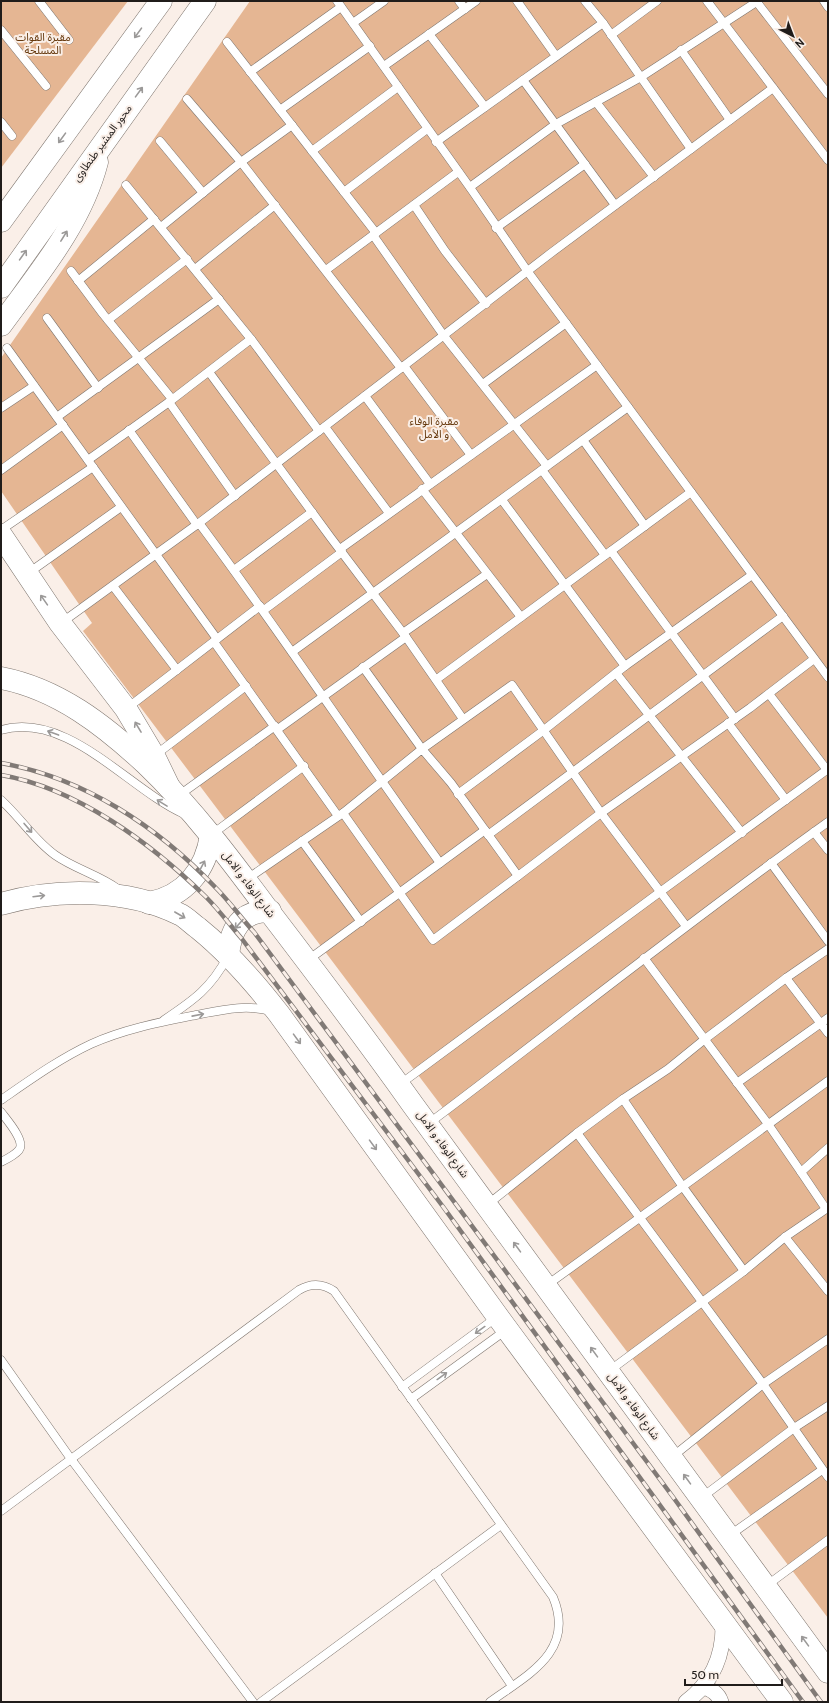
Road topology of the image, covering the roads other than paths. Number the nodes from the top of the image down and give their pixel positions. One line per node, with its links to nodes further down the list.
1 (40, 1): 22 (lane)
2 (161, 1): 63 (main road, one-way to 63)
3 (205, 1): 47 (main road, محور المشير طنطاوى, one-way to 3)
4 (384, 1): 16 (lane)
5 (459, 1): 15 (lane)
6 (476, 1): 15 (lane)
7 (517, 1): 26 (lane)
8 (585, 1): 17 (lane)
9 (657, 1): 21 (lane)
10 (707, 1): 18 (lane)
11 (757, 1): 18 (lane); 34 (lane)
12 (824, 1): 14 (lane)
13 (339, 4): 16 (lane); 28 (lane)
14 (828, 7)
15 (465, 9): 20 (lane)
16 (353, 23): 24 (lane)
17 (603, 23): 21 (lane); 26 (lane)
18 (723, 23): 25 (lane); 33 (lane)
19 (1, 30): 31 (lane)
20 (429, 34): 27 (lane); 37 (lane)
21 (611, 35): 29 (lane)
22 (69, 40)
23 (227, 42): 28 (lane)
24 (370, 46): 27 (lane); 38 (lane)
25 (681, 50): 29 (lane); 39 (lane)
26 (556, 56): 30 (lane)
27 (384, 66): 32 (lane)
28 (250, 72): 38 (lane)
29 (641, 77): 36 (lane); 48 (lane)
30 (523, 80): 37 (lane); 41 (lane)
31 (46, 86)
32 (398, 87): 43 (lane); 49 (lane)
33 (774, 88): 39 (lane); 50 (lane)
34 (828, 94)
35 (187, 99): 51 (lane)
36 (596, 102): 41 (lane); 54 (lane)
37 (485, 107): 46 (lane)
38 (280, 110): 42 (lane)
39 (730, 120): 48 (lane)
40 (1, 122): 44 (lane)
41 (556, 124): 52 (lane); 56 (lane)
42 (292, 125): 49 (lane); 51 (lane)
43 (427, 129): 46 (lane); 57 (lane)
44 (12, 136)
45 (160, 141): 58 (lane)
46 (436, 142): 53 (lane)
47 (102, 143): 73 (main road, محور المشير طنطاوى, one-way to 47); 79 (main road, one-way to 47)
48 (691, 149): 54 (lane)
49 (312, 151): 57 (lane)
50 (828, 160)
51 (241, 162): 58 (lane); 59 (lane)
52 (585, 164): 61 (lane); 65 (lane)
53 (458, 172): 56 (lane); 60 (lane)
54 (654, 177): 61 (lane)
55 (126, 185): 62 (lane)
56 (470, 188): 65 (lane)
57 (344, 192): 66 (lane)
58 (203, 193): 64 (lane)
59 (275, 205): 68 (lane); 69 (lane)
60 (414, 205): 66 (lane); 75 (lane)
61 (615, 205): 71 (lane)
62 (154, 219): 64 (lane); 72 (lane)
63 (1, 221)
64 (162, 227): 67 (lane)
65 (496, 228): 71 (lane)
66 (374, 234): 69 (lane); 80 (lane)
67 (187, 259): 68 (lane); 77 (lane)
68 (195, 269): 74 (lane)
69 (326, 270): 85 (lane)
70 (71, 271): 72 (lane)
71 (528, 272): 75 (lane); 78 (lane)
72 (78, 281): 77 (lane)
73 (1, 287)
74 (219, 299): 81 (lane); 83 (lane)
75 (486, 304): 80 (lane)
76 (47, 318): 89 (lane)
77 (108, 320): 83 (lane)
78 (566, 323): 84 (lane); 87 (lane)
79 (1, 325)
80 (444, 336): 85 (lane); 87 (lane)
81 (251, 339): 86 (lane); 97 (lane)
82 (7, 348): 88 (lane)
83 (139, 358): 89 (lane); 91 (lane)
84 (597, 365): 92 (lane); 95 (lane)
85 (403, 367): 90 (lane); 100 (lane)
86 (209, 372): 91 (lane); 102 (lane)
87 (483, 384): 95 (lane)
88 (34, 386): 93 (lane); 94 (lane)
89 (98, 388): 94 (lane)
90 (365, 396): 97 (lane); 105 (lane)
91 (171, 401): 98 (lane); 108 (lane)
92 (628, 407): 99 (lane); 107 (lane)
93 (1, 408)
94 (57, 417): 96 (lane)
95 (515, 424): 100 (lane); 103 (lane)
96 (63, 425): 101 (lane); 104 (lane)
97 (322, 429): 102 (lane); 112 (lane)
98 (129, 430): 101 (lane); 113 (lane)
99 (583, 440): 103 (lane); 114 (lane)
100 (471, 454): 105 (lane)
101 (90, 463): 110 (lane); 115 (lane)
102 (277, 464): 108 (lane); 111 (lane)
103 (544, 468): 109 (lane); 119 (lane)
104 (1, 470)
105 (430, 484): 106 (lane)
106 (422, 489): 112 (lane); 116 (lane)
107 (691, 492): 114 (lane); 124 (lane)
108 (235, 496): 113 (lane)
109 (502, 500): 116 (lane); 125 (lane)
110 (121, 507): 120 (lane); 122 (lane)
111 (312, 512): 118 (lane); 121 (lane)
112 (389, 514): 118 (lane)
113 (198, 524): 120 (lane); 121 (lane)
114 (645, 526): 119 (lane)
115 (1, 530)
116 (455, 534): 123 (lane); 127 (lane)
117 (1, 535): 122 (main road)
118 (341, 550): 127 (lane); 128 (lane)
119 (608, 553): 125 (lane); 132 (lane)
120 (156, 555): 126 (lane); 134 (lane)
121 (234, 570): 128 (lane)
122 (26, 574): 131 (main road, one-way to 122)
123 (487, 574): 130 (lane); 133 (lane)
124 (752, 575): 129 (lane); 132 (lane)
125 (564, 585): 130 (lane); 137 (lane)
126 (113, 586): 131 (lane); 139 (lane)
127 (373, 594): 133 (lane); 135 (lane)
128 (262, 608): 134 (lane); 135 (lane)
129 (783, 616): 136 (lane); 141 (lane)
130 (521, 617): 144 (lane)
131 (60, 623): 148 (main road)
132 (671, 633): 137 (lane); 141 (lane)
133 (404, 635): 138 (lane); 144 (lane)
134 (215, 640): 139 (lane); 145 (lane)
135 (292, 652): 147 (lane)
136 (814, 659): 142 (lane); 146 (lane)
137 (625, 666): 140 (lane)
138 (364, 667): 147 (lane); 155 (lane)
139 (177, 670): 148 (lane)
140 (616, 673): 149 (lane); 154 (lane)
141 (703, 676): 149 (lane); 151 (lane)
142 (828, 677)
143 (1, 678): 162 (main road, شارع الوفاء و الامل)
144 (436, 679): 150 (lane)
145 (246, 686): 152 (lane); 156 (lane)
146 (769, 694): 151 (lane); 159 (lane)
147 (323, 697): 152 (lane); 161 (lane)
148 (126, 709): 156 (main road, one-way to 148)
149 (650, 716): 157 (lane); 160 (lane)
150 (463, 719): 154 (lane); 155 (lane)
151 (731, 721): 157 (lane); 165 (lane)
152 (276, 728): 158 (lane); 162 (lane)
153 (1, 730): 169 (lane, one-way to 153)
154 (544, 730): 160 (lane); 163 (lane)
155 (422, 749): 161 (lane); 163 (lane)
156 (154, 756): 162 (main road)
157 (681, 756): 166 (lane); 172 (lane)
158 (304, 766): 167 (lane); 169 (lane)
159 (828, 769): 165 (lane)
160 (573, 773): 166 (lane); 171 (lane)
161 (381, 782): 167 (lane); 175 (lane)
162 (173, 791): 169 (main road, شارع الوفاء و الامل)
163 (458, 794): 171 (lane)
164 (1, 800): 181 (lane, one-way to 181)
165 (786, 800): 172 (lane)
166 (601, 813): 177 (lane); 179 (lane)
167 (341, 815): 173 (lane); 180 (lane)
168 (828, 822): 170 (lane)
169 (205, 827): 178 (main road, شارع الوفاء و الامل); 181 (main road, one-way to 169)
170 (814, 832): 174 (lane); 176 (lane)
171 (487, 833): 175 (lane); 177 (lane)
172 (742, 833): 179 (lane)
173 (302, 841): 178 (lane); 184 (lane)
174 (828, 850)
175 (440, 863): 180 (lane)
176 (771, 863): 185 (lane); 186 (lane)
177 (518, 876): 180 (lane)
178 (246, 880): 183 (main road, شارع الوفاء و الامل)
179 (660, 892): 185 (lane); 200 (lane)
180 (400, 893): 184 (lane)
181 (140, 901): 182 (main road, one-way to 181); 188 (main road, one-way to 188)
182 (1, 904)
183 (270, 911): 188 (main road, one-way to 188); 190 (main road, شارع الوفاء و الامل)
184 (361, 922): 190 (lane)
185 (686, 926): 189 (lane)
186 (828, 941)
187 (828, 949): 191 (lane)
188 (228, 955): 192 (main road); 194 (lane)
189 (644, 958): 197 (lane); 204 (lane)
190 (307, 961): 200 (main road, شارع الوفاء و الامل)
191 (786, 978): 195 (lane); 197 (lane)
192 (279, 1014): 194 (lane, one-way to 192); 219 (main road, one-way to 219)
193 (828, 1018): 195 (lane)
194 (160, 1022): 202 (lane)
195 (821, 1023): 196 (lane); 199 (lane)
196 (828, 1033)
197 (705, 1039): 199 (lane); 201 (lane)
198 (828, 1081): 205 (lane)
199 (738, 1083): 205 (lane)
200 (399, 1085): 204 (main road, شارع الوفاء و الامل)
201 (623, 1099): 206 (lane); 210 (lane)
202 (1, 1100)
203 (1, 1112): 208 (lane)
204 (428, 1124): 211 (main road, شارع الوفاء و الامل)
205 (768, 1124): 209 (lane); 210 (lane)
206 (577, 1133): 211 (lane); 213 (lane)
207 (828, 1148): 209 (lane)
208 (1, 1162)
209 (801, 1172): 212 (lane)
210 (683, 1187): 213 (lane); 215 (lane)
211 (487, 1205): 216 (main road, شارع الوفاء و الامل, one-way to 211)
212 (827, 1208): 214 (lane)
213 (639, 1218): 216 (lane); 218 (lane)
214 (785, 1237): 215 (lane); 217 (lane)
215 (744, 1271): 218 (lane)
216 (546, 1286): 222 (main road, شارع الوفاء و الامل, one-way to 216)
217 (828, 1290)
218 (703, 1301): 222 (lane); 223 (lane)
219 (502, 1323): 224 (lane, one-way to 224); 225 (lane, one-way to 219); 239 (main road)
220 (828, 1339): 223 (lane)
221 (1, 1360): 229 (lane)
222 (609, 1371): 228 (main road, شارع الوفاء و الامل)
223 (763, 1384): 227 (lane); 228 (lane)
224 (402, 1386): 225 (lane); 229 (lane)
225 (411, 1399): 234 (lane)
226 (828, 1406): 227 (lane)
227 (794, 1428): 230 (lane); 232 (lane)
228 (672, 1457): 232 (main road, شارع الوفاء و الامل, one-way to 228)
229 (71, 1459): 233 (lane); 243 (lane)
230 (822, 1470): 231 (lane); 235 (lane)
231 (828, 1477)
232 (701, 1498): 235 (main road, شارع الوفاء و الامل)
233 (1, 1511)
234 (501, 1525): 237 (lane); 241 (lane)
235 (729, 1536): 238 (main road, شارع الوفاء و الامل)
236 (828, 1540): 238 (lane)
237 (435, 1574): 241 (lane); 244 (lane)
238 (765, 1586): 240 (main road, شارع الوفاء و الامل, one-way to 238)
239 (723, 1622): 242 (street); 248 (main road)
240 (827, 1670)
241 (512, 1686): 245 (lane)
242 (703, 1687): 246 (street); 247 (street)
243 (253, 1702)
244 (261, 1702)
245 (490, 1702)
246 (686, 1702)
247 (721, 1702)
248 (782, 1702)

